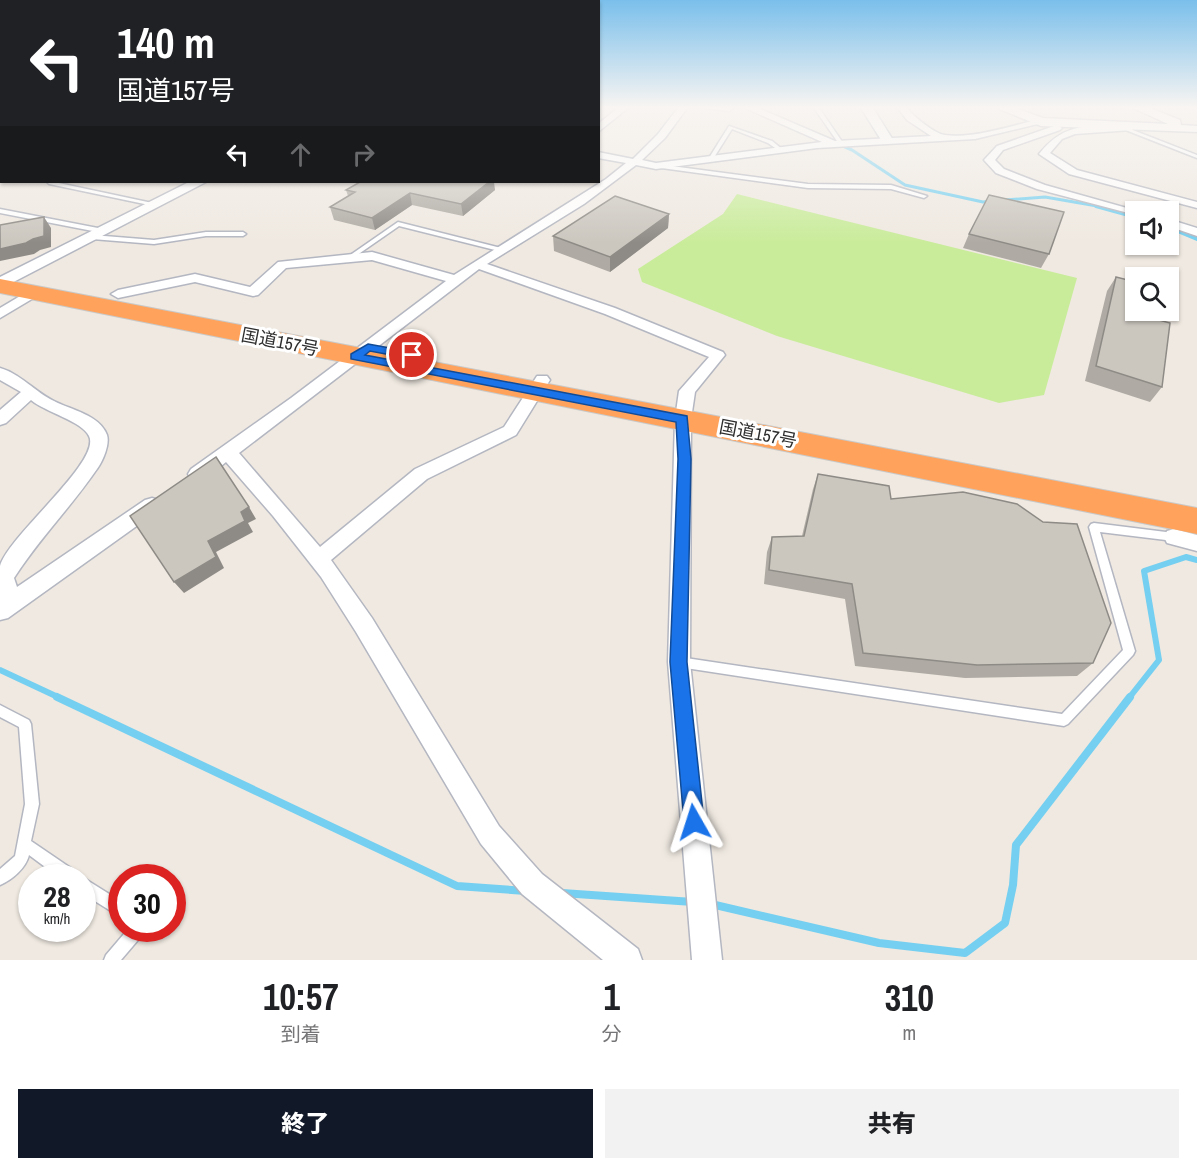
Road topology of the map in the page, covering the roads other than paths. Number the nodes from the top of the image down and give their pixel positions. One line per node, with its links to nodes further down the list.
1 (646, 153): 8 (street)
2 (714, 153): 7 (lane)
3 (751, 153): 7 (street)
4 (996, 153): 15 (street)
5 (1045, 153): 14 (street)
6 (600, 155): 8 (street)
7 (711, 158): 9 (street)
8 (637, 162): 9 (street); 21 (street)
9 (656, 166): 12 (lane)
10 (54, 183): 13 (lane)
11 (197, 183): 13 (street)
12 (924, 196)
13 (154, 204): 19 (street)
14 (1197, 205)
15 (1125, 209)
16 (0, 211): 19 (lane)
17 (1179, 226): 18 (street)
18 (1197, 232)
19 (97, 234): 20 (lane); 25 (street)
20 (243, 234)
21 (502, 250): 22 (lane); 23 (street)
22 (348, 259): 24 (street); 26 (street)
23 (479, 265): 24 (street); 32 (street)
24 (457, 280): 28 (street)
25 (10, 282): 26 (highway, 国道157号); 27 (street); 28 (highway, 国道157号)
26 (118, 294): 28 (highway, 国道157号)
27 (0, 315)
28 (362, 352): 30 (highway, 国道157号); 34 (street)
29 (0, 373): 31 (street)
30 (539, 386): 32 (highway, 国道157号); 39 (street)
31 (31, 392): 33 (street); 40 (street)
32 (684, 413): 35 (highway, 国道157号); 36 (highway, 国道157号); 41 (street)
33 (0, 419)
34 (228, 453): 39 (street); 40 (street)
35 (1197, 504)
36 (1197, 521)
37 (1174, 537): 38 (street); 41 (lane)
38 (1197, 543)
39 (319, 559): 48 (street)
40 (6, 606)
41 (679, 662): 49 (street)
42 (0, 711): 43 (lane)
43 (24, 844): 44 (lane); 45 (lane)
44 (53, 864)
45 (0, 878)
46 (127, 942): 47 (lane)
47 (111, 960)
48 (627, 960)
49 (707, 960)

